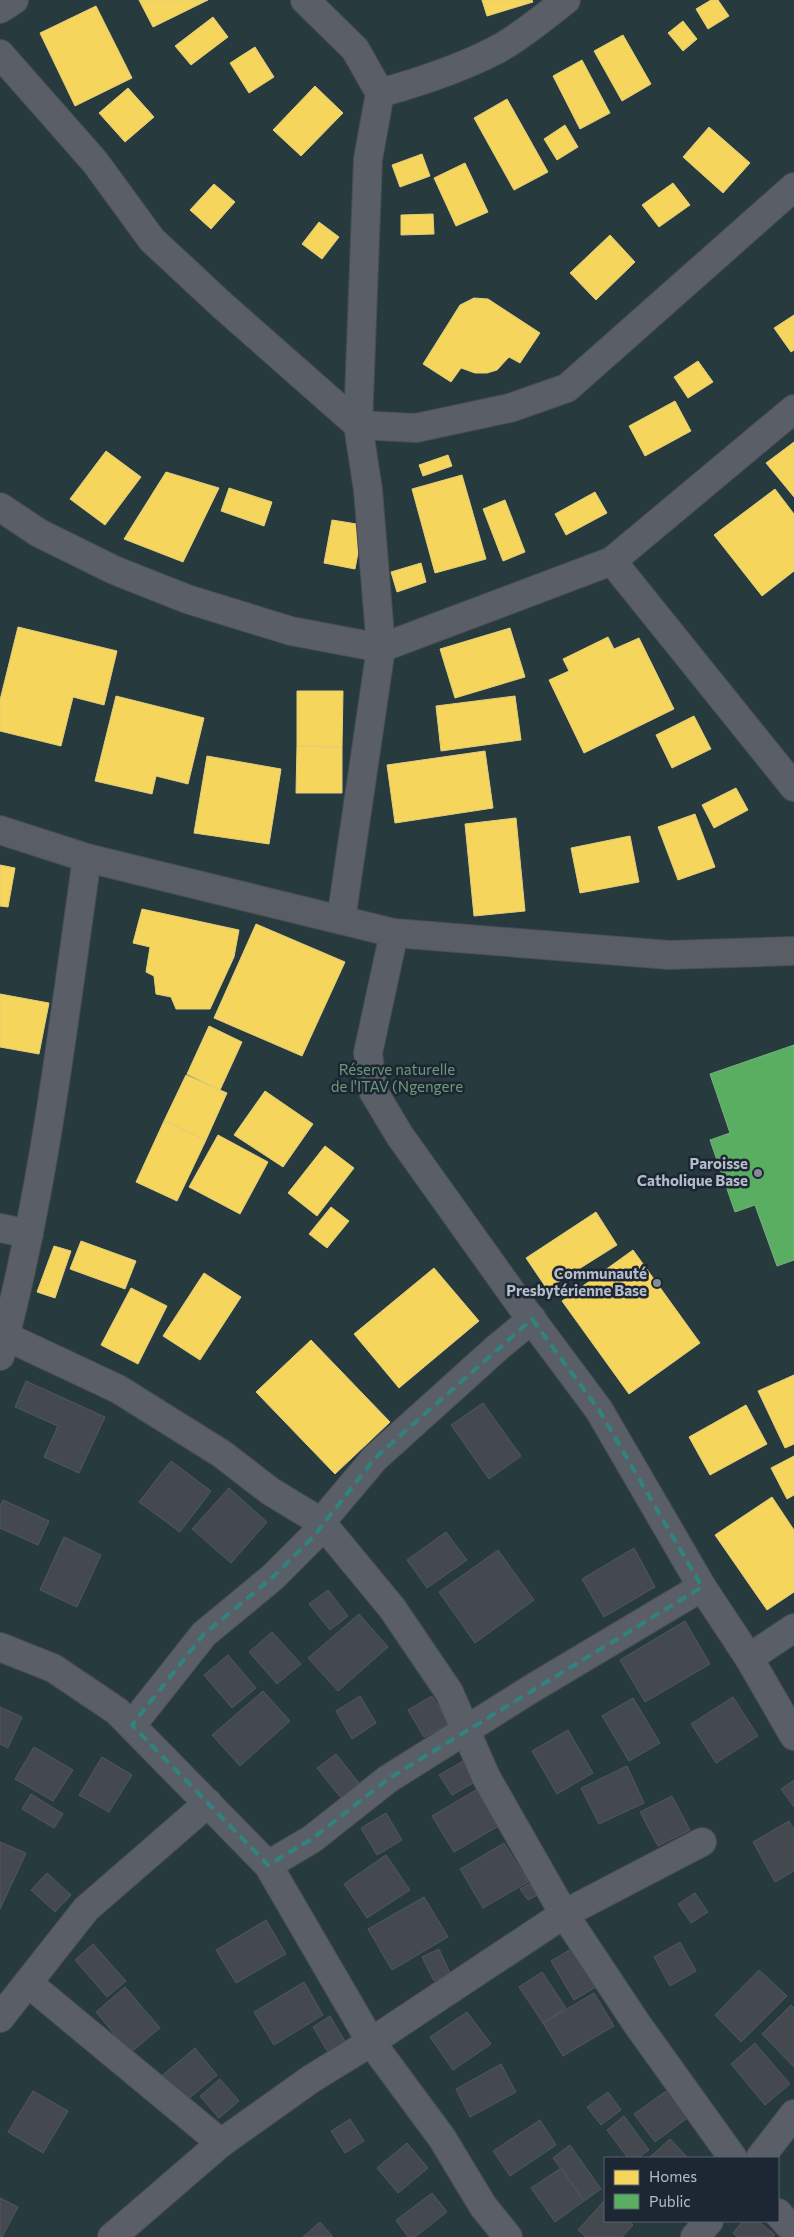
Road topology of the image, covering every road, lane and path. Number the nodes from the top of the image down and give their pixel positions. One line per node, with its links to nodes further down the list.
1 (14, 0): 4 (street)
2 (305, 0): 6 (street)
3 (566, 0): 6 (street)
4 (0, 9)
5 (0, 54): 9 (street)
6 (380, 93): 9 (street)
7 (794, 187): 9 (street)
8 (794, 409): 11 (street)
9 (358, 425): 12 (street)
10 (0, 507): 12 (street)
11 (612, 560): 12 (street); 13 (street)
12 (381, 648): 16 (street)
13 (794, 787)
14 (0, 830): 15 (street)
15 (87, 858): 16 (street); 20 (street)
16 (341, 920): 17 (street)
17 (394, 933): 18 (street); 21 (street)
18 (794, 951)
19 (0, 1228): 20 (street)
20 (29, 1234): 22 (street)
21 (532, 1319): 23 (street); 24 (street)
22 (3, 1346): 23 (street)
23 (321, 1522): 28 (street); 29 (street)
24 (702, 1587): 27 (street); 29 (street)
25 (794, 1628): 27 (street)
26 (0, 1647): 28 (street)
27 (748, 1658): 30 (street)
28 (132, 1724): 31 (street)
29 (465, 1730): 33 (street); 34 (street)
30 (794, 1736)
31 (208, 1803): 33 (street); 35 (street)
32 (702, 1842): 34 (street)
33 (268, 1865): 37 (street)
34 (564, 1914): 37 (street); 40 (street)
35 (28, 1983): 36 (street); 39 (street)
36 (0, 2018)
37 (371, 2042): 39 (street); 46 (street)
38 (794, 2114): 41 (street)
39 (221, 2143): 45 (street)
40 (732, 2157)
41 (761, 2157)
42 (779, 2214): 44 (street)
43 (708, 2222): 47 (street)
44 (794, 2231)
45 (112, 2237)
46 (508, 2237)
47 (695, 2237)

